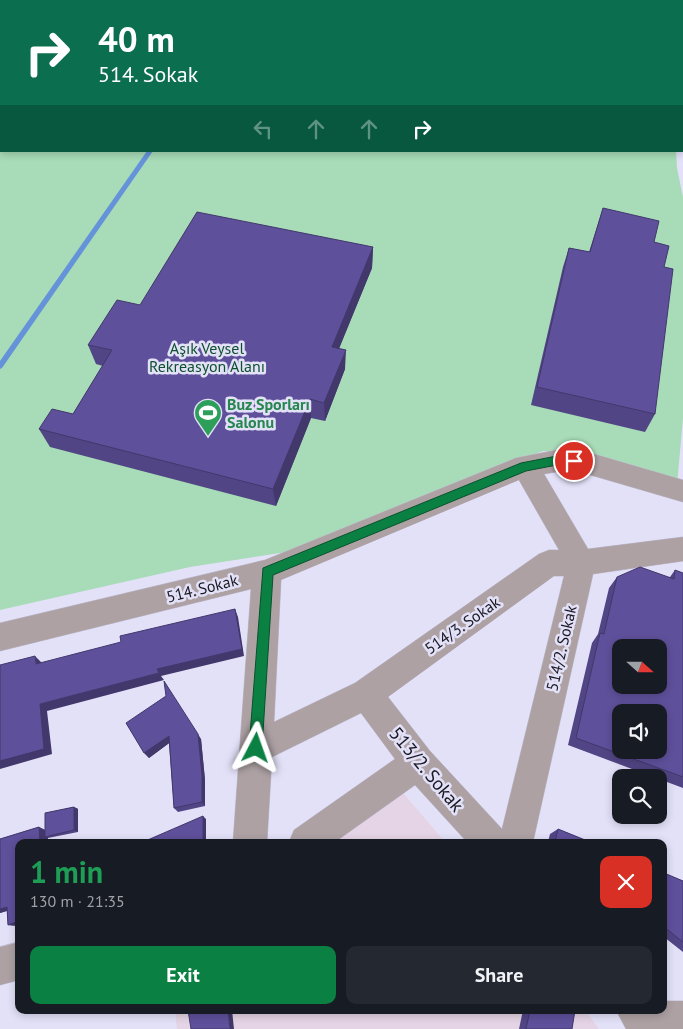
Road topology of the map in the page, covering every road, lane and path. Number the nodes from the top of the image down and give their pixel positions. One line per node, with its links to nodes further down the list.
1 (525, 466): 2 (street, 514. Sokak); 4 (street); 5 (street, 514. Sokak)
2 (683, 491)
3 (683, 549): 4 (street, 514/3. Sokak)
4 (581, 563): 7 (street, 514/3. Sokak); 13 (street, 514/2. Sokak)
5 (267, 572): 6 (street, 514. Sokak); 8 (street)
6 (0, 637)
7 (366, 694): 8 (street, 514/3. Sokak); 9 (street, 513/2. Sokak)
8 (256, 748): 10 (street)
9 (418, 763): 11 (street); 12 (street, 513/2. Sokak)
10 (250, 839)
11 (310, 839)
12 (487, 839)
13 (517, 839)
14 (15, 962): 15 (street)
15 (0, 966)
16 (641, 1020): 17 (street)
17 (683, 1020)

